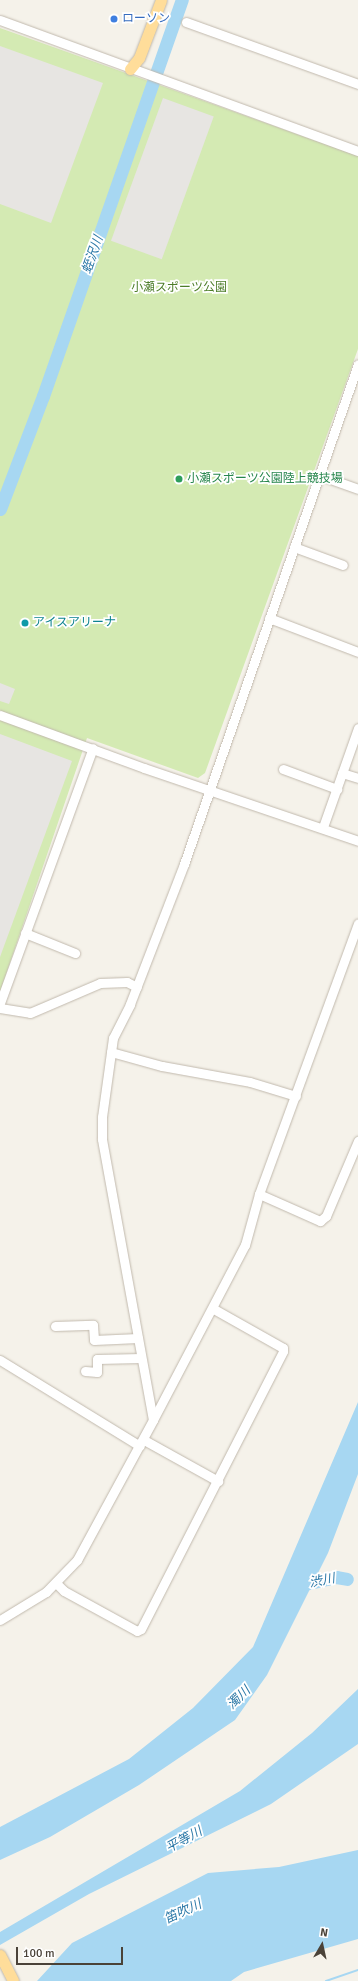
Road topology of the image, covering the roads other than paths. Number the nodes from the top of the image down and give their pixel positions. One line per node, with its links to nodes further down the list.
1 (161, 0): 4 (main road)
2 (0, 20): 4 (street)
3 (186, 22): 5 (street)
4 (130, 68): 6 (street)
5 (358, 84)
6 (358, 151)
7 (358, 364): 8 (street)
8 (319, 475): 9 (street); 10 (street)
9 (358, 489)
10 (294, 547): 11 (street); 12 (street)
11 (343, 565)
12 (269, 618): 13 (street); 21 (street)
13 (358, 652)
14 (0, 715): 16 (street)
15 (358, 728): 18 (street)
16 (93, 748): 21 (street); 25 (street)
17 (282, 769): 20 (street)
18 (342, 773): 19 (street); 20 (street)
19 (358, 778)
20 (337, 788): 22 (street)
21 (209, 789): 22 (street); 27 (street)
22 (323, 827): 23 (street)
23 (358, 841)
24 (358, 924): 31 (street)
25 (25, 933): 26 (street); 28 (street)
26 (75, 953)
27 (137, 987): 29 (street); 30 (street)
28 (0, 1003)
29 (0, 1008)
30 (111, 1052): 31 (street); 36 (street)
31 (296, 1096): 33 (street)
32 (358, 1141): 33 (street)
33 (259, 1194): 34 (street)
34 (212, 1308): 40 (street); 42 (street)
35 (55, 1326): 36 (street)
36 (138, 1338): 37 (street)
37 (141, 1358): 39 (street); 40 (street)
38 (0, 1360): 41 (street)
39 (84, 1371)
40 (153, 1420): 41 (street)
41 (142, 1443): 42 (street); 43 (street)
42 (218, 1481): 43 (street)
43 (56, 1583): 44 (street)
44 (0, 1620)
45 (0, 1955): 46 (main road)
46 (13, 1981)

